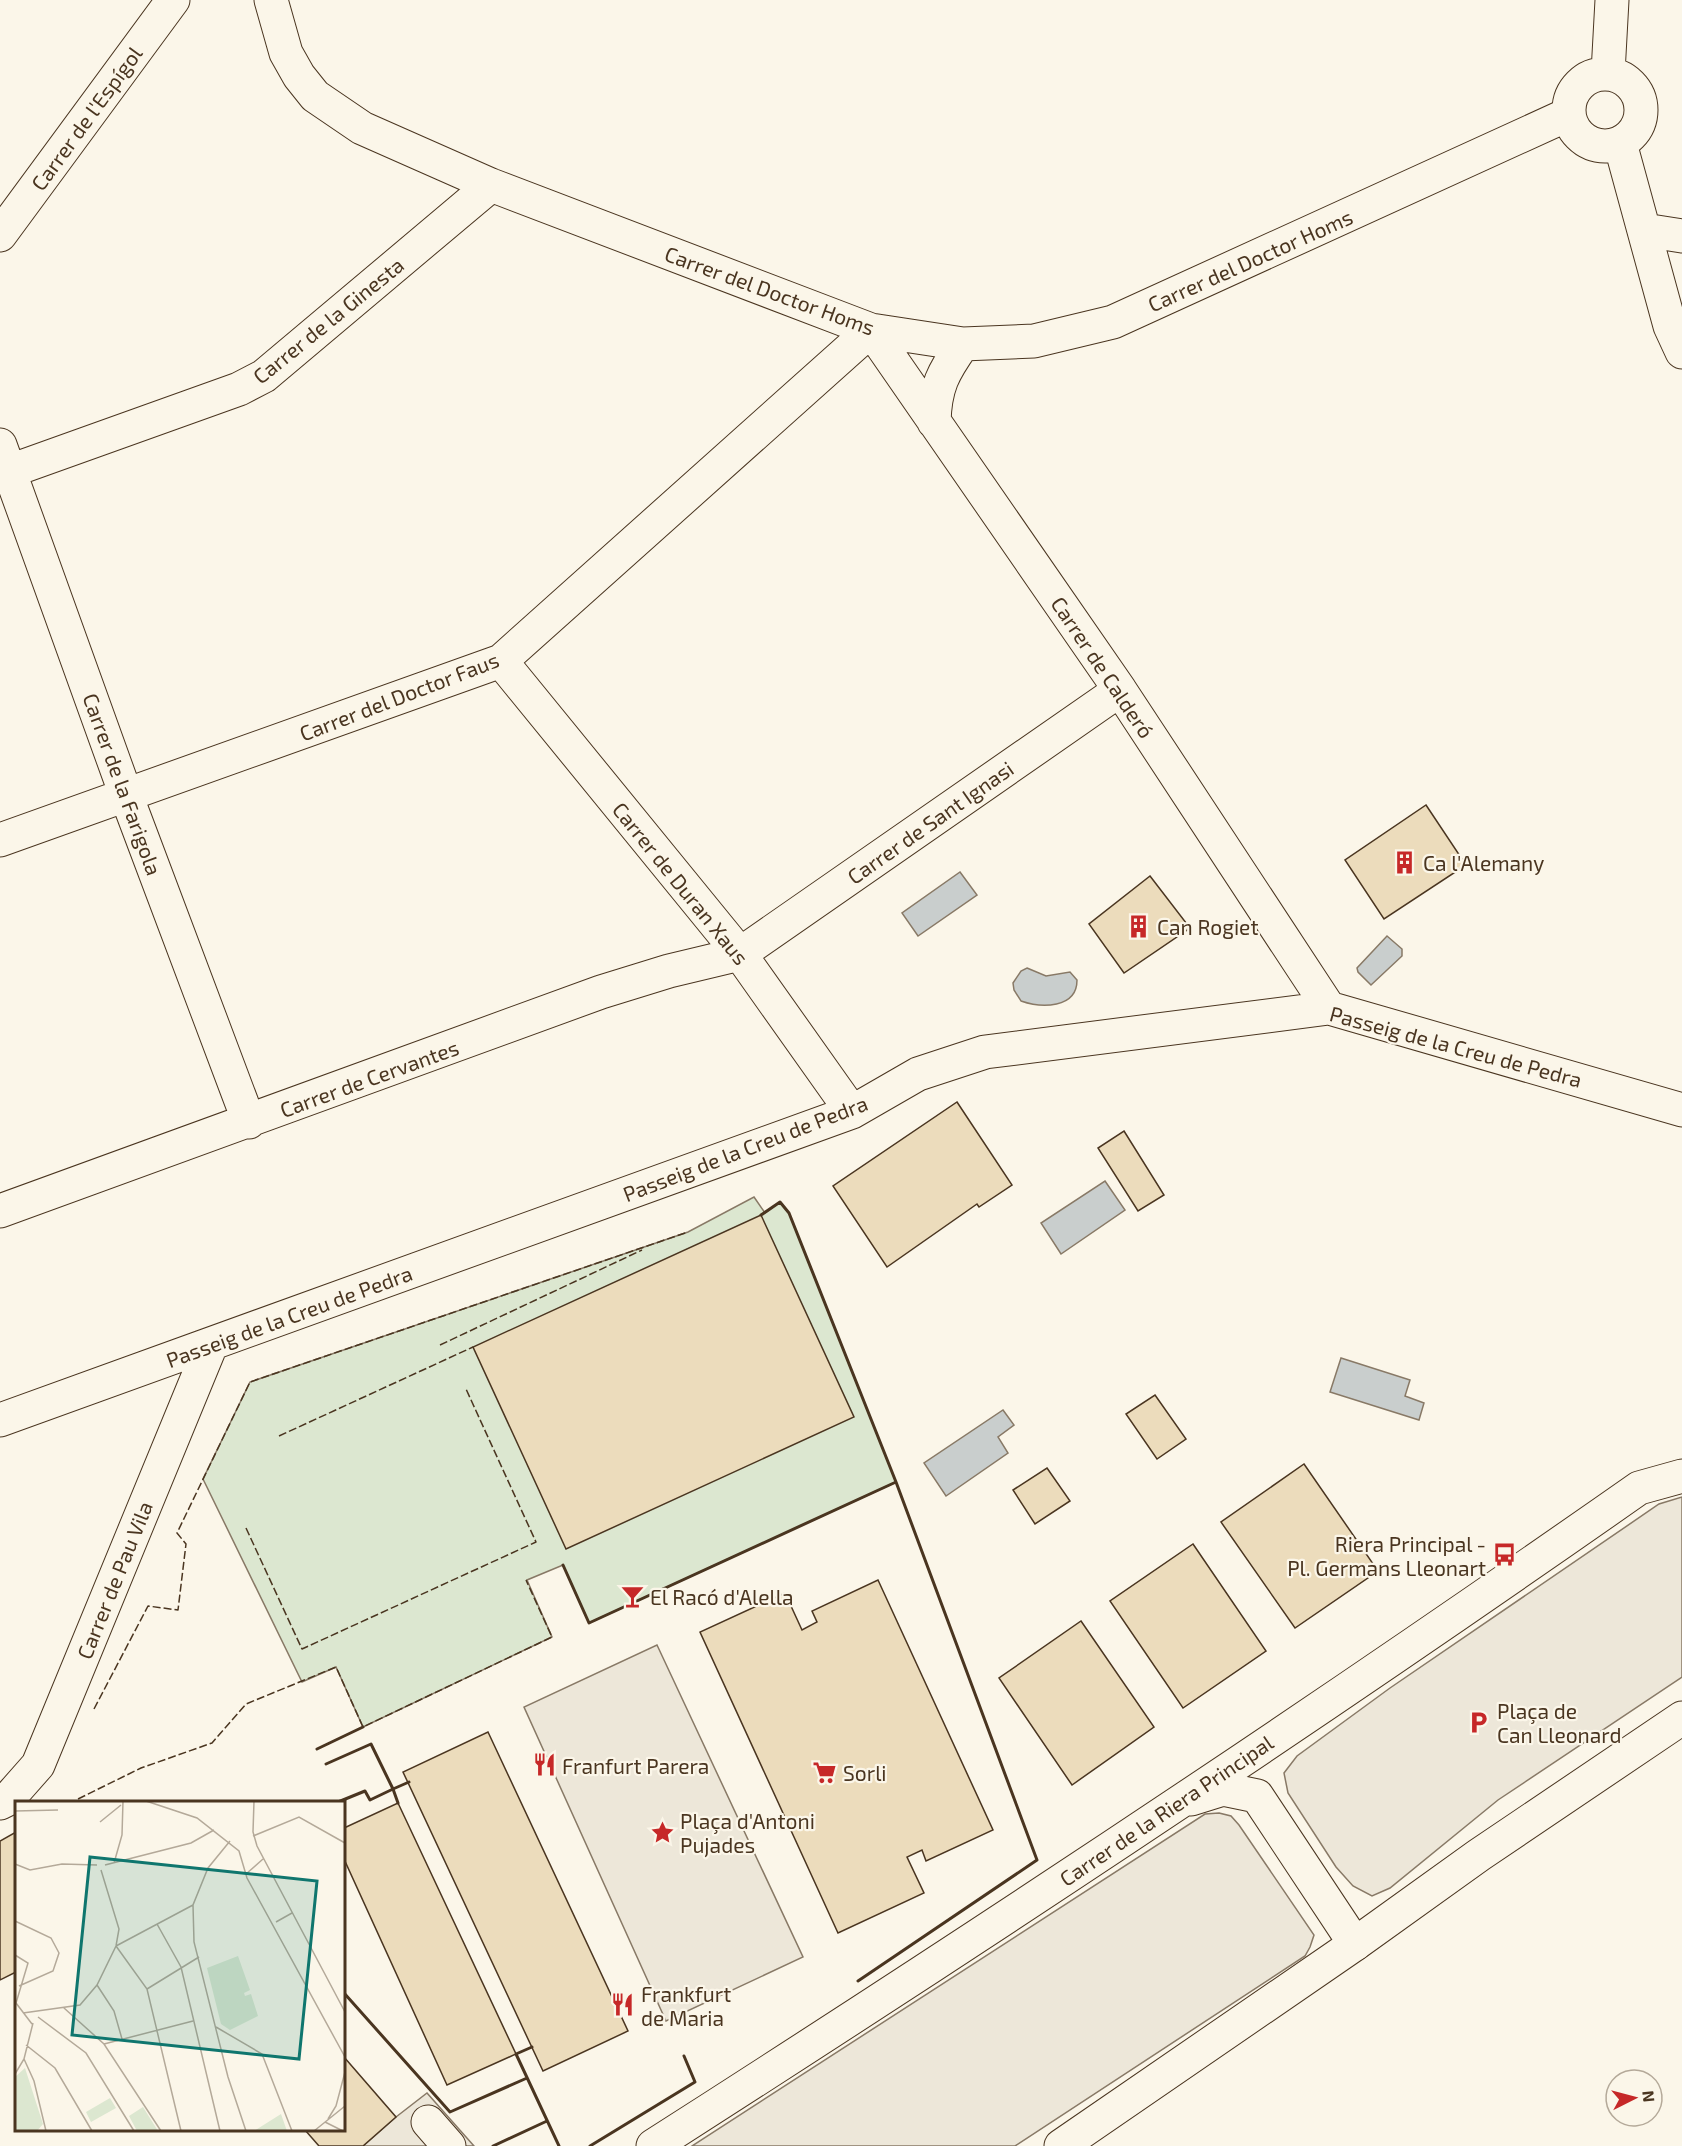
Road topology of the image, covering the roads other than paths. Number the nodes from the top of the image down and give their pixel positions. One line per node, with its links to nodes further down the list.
1 (173, 0): 9 (street, Carrer de l'Espígol)
2 (271, 0): 7 (street, Carrer del Doctor Homs)
3 (1612, 0): 4 (street)
4 (1608, 73): 5 (street); 6 (street)
5 (1569, 114): 6 (street); 12 (street, Carrer del Doctor Homs)
6 (1620, 143): 8 (street)
7 (491, 185): 11 (street, Carrer del Doctor Homs); 15 (street, Carrer de la Ginesta)
8 (1644, 230): 10 (street); 13 (street)
9 (0, 235)
10 (1682, 236)
11 (871, 330): 12 (street, Carrer del Doctor Homs); 14 (street, Carrer de Calderó); 16 (street, Carrer del Doctor Faus)
12 (963, 344): 14 (street)
13 (1682, 352)
14 (934, 422): 17 (street, Carrer de Calderó)
15 (5, 458): 18 (street, Carrer de la Farigola)
16 (501, 661): 18 (street, Carrer del Doctor Faus); 20 (street, Carrer de Duran Xaus)
17 (1119, 690): 20 (street, Carrer de Sant Ignasi); 21 (street, Carrer de Calderó)
18 (126, 795): 19 (street, Carrer del Doctor Faus); 24 (street, Carrer de la Farigola)
19 (0, 840)
20 (740, 954): 23 (street, Carrer de Duran Xaus); 24 (street, Carrer de Cervantes)
21 (1329, 1008): 22 (street, Passeig de la Creu de Pedra); 23 (street, Passeig de la Creu de Pedra)
22 (1682, 1110)
23 (852, 1112): 26 (street, Passeig de la Creu de Pedra)
24 (249, 1122): 25 (street, Carrer de Cervantes)
25 (0, 1211)
26 (211, 1345): 27 (street, Passeig de la Creu de Pedra); 32 (street, Carrer de Pau Vila)
27 (0, 1420)
28 (1681, 1477): 30 (street, Carrer de la Riera Principal)
29 (1682, 1718): 34 (street)
30 (1296, 1724): 31 (street); 33 (street, Carrer de la Riera Principal)
31 (1257, 1796): 33 (street); 34 (street)
32 (0, 1803)
33 (1172, 1805): 37 (street, Carrer de la Riera Principal)
34 (1354, 1944): 38 (street)
35 (428, 2122): 36 (street)
36 (449, 2146)
37 (653, 2146)
38 (1061, 2146)

